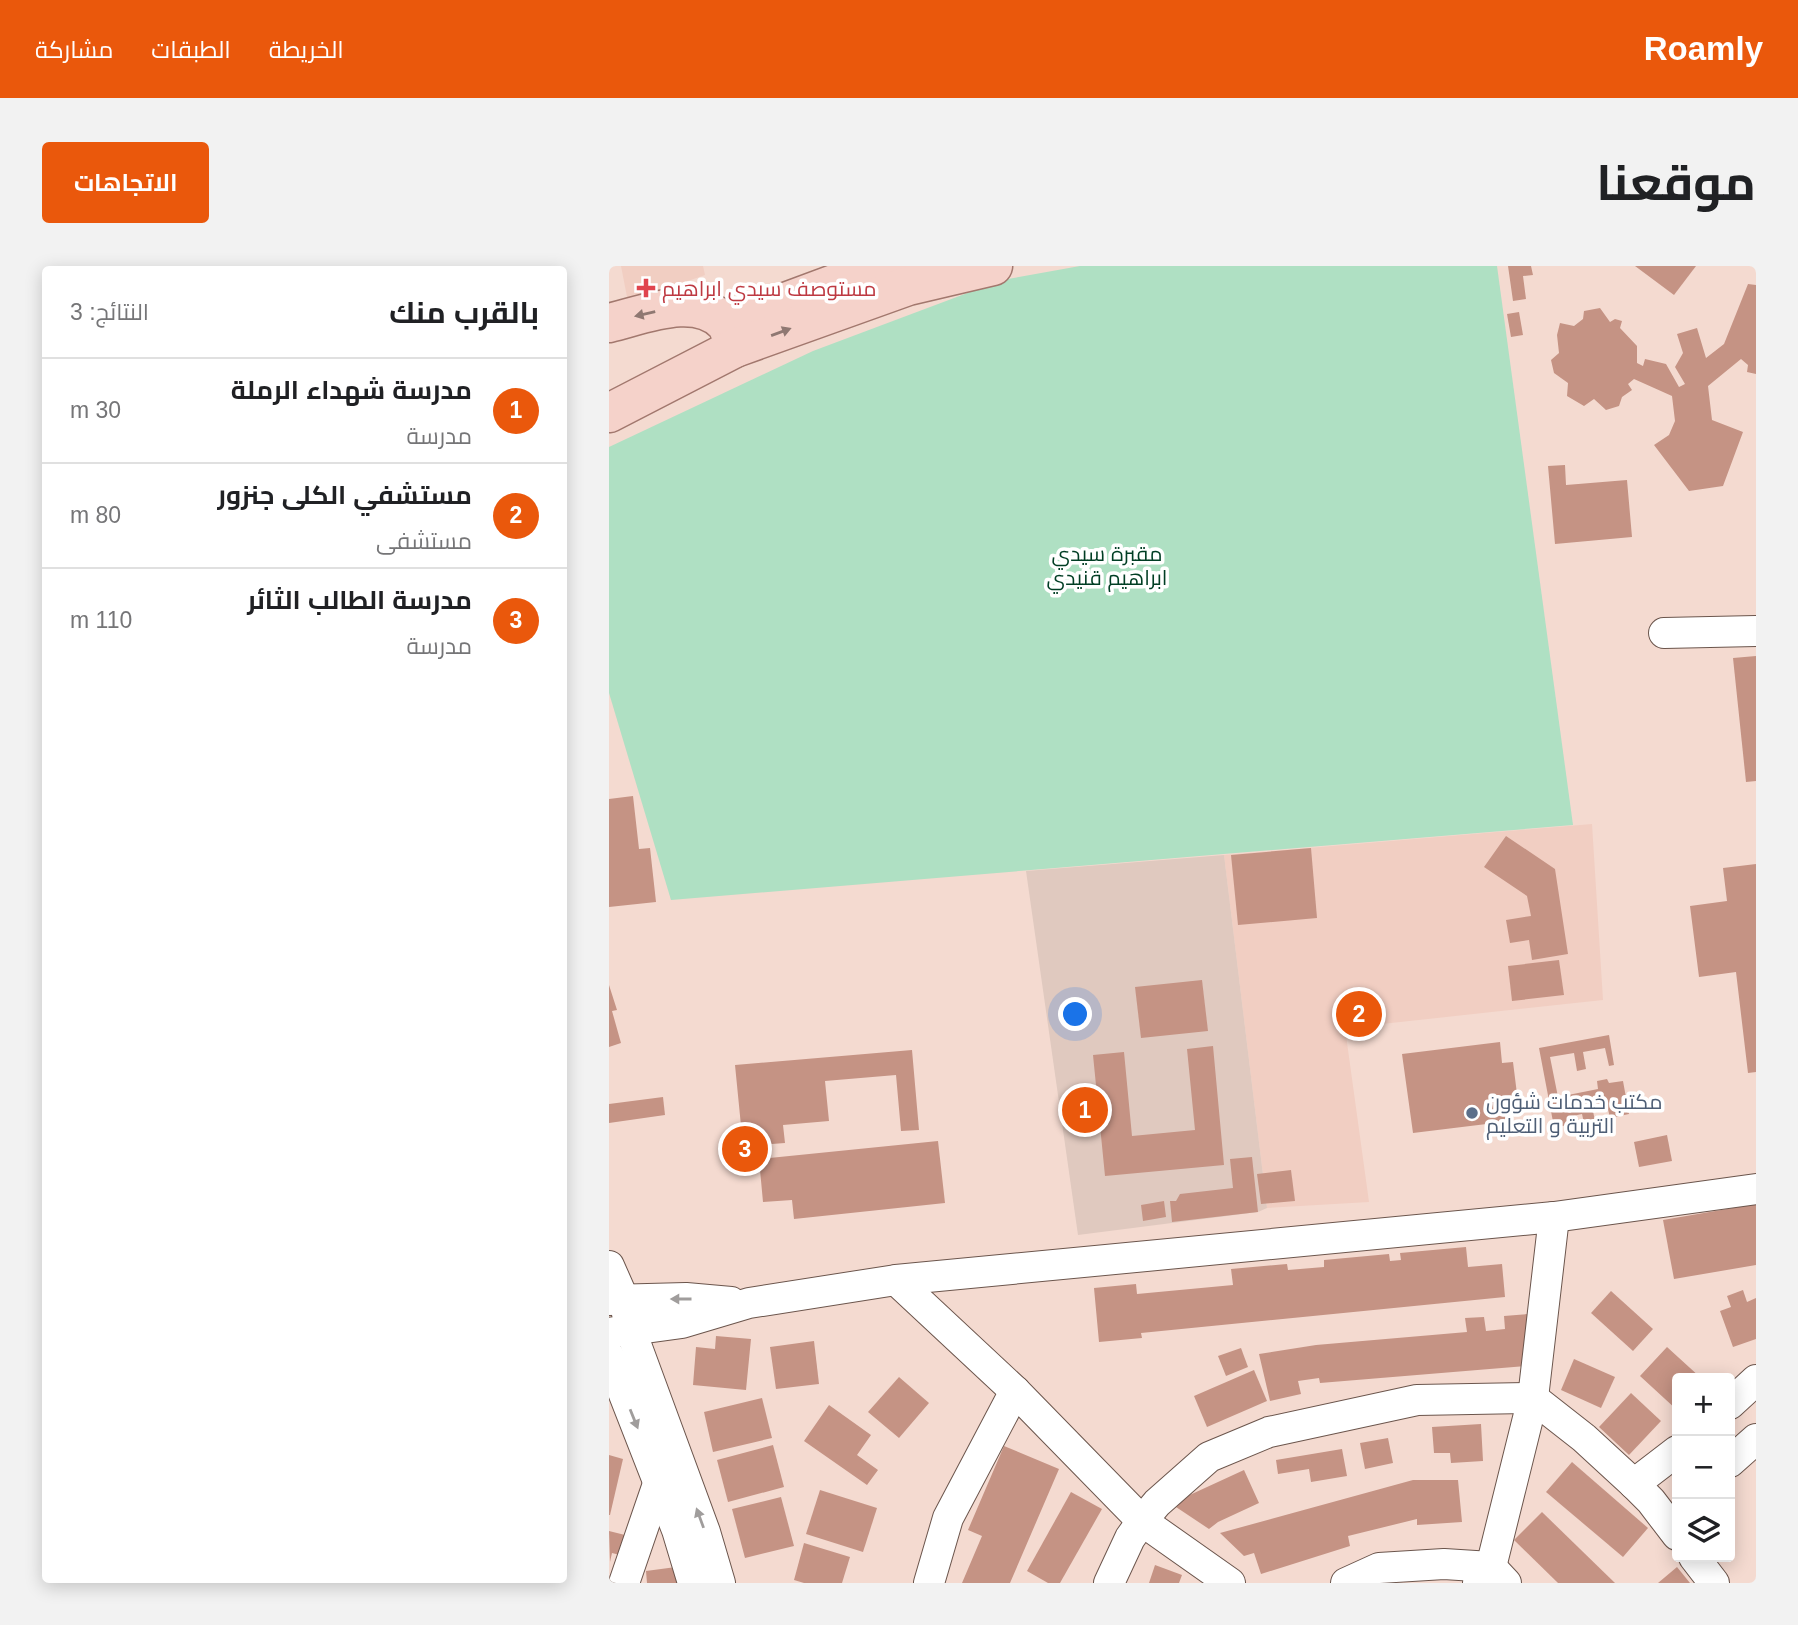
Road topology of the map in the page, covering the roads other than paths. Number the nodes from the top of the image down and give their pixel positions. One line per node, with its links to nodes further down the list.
1 (896, 266): 3 (main road)
2 (993, 266): 5 (main road, one-way to 2)
3 (848, 272): 5 (main road)
4 (609, 323): 5 (main road, one-way to 4)
5 (731, 336): 6 (main road)
6 (615, 407)
7 (1756, 631): 8 (street)
8 (1664, 633)
9 (1756, 1189): 10 (street)
10 (1554, 1217): 12 (street); 21 (street)
11 (609, 1266): 13 (street)
12 (896, 1280): 14 (street); 20 (street)
13 (616, 1300): 14 (street, one-way to 13); 16 (street)
14 (749, 1303): 15 (street)
15 (682, 1323): 16 (street); 19 (street)
16 (620, 1332): 19 (street)
17 (609, 1356): 26 (street, one-way to 26)
18 (1756, 1380): 22 (street)
19 (650, 1381): 34 (street, one-way to 19)
20 (1015, 1391): 28 (street); 35 (street)
21 (1533, 1398): 27 (street); 28 (street); 31 (street)
22 (1735, 1399)
23 (1756, 1439): 25 (street)
24 (1672, 1455): 27 (street)
25 (1735, 1458)
26 (659, 1481): 32 (street); 33 (street)
27 (1634, 1484): 29 (street)
28 (1142, 1521): 36 (street); 37 (street)
29 (1672, 1528)
30 (1698, 1562): 39 (street)
31 (1492, 1578): 38 (street)
32 (624, 1583)
33 (693, 1583)
34 (720, 1583)
35 (929, 1583)
36 (1109, 1583)
37 (1230, 1583)
38 (1346, 1583)
39 (1714, 1583)

